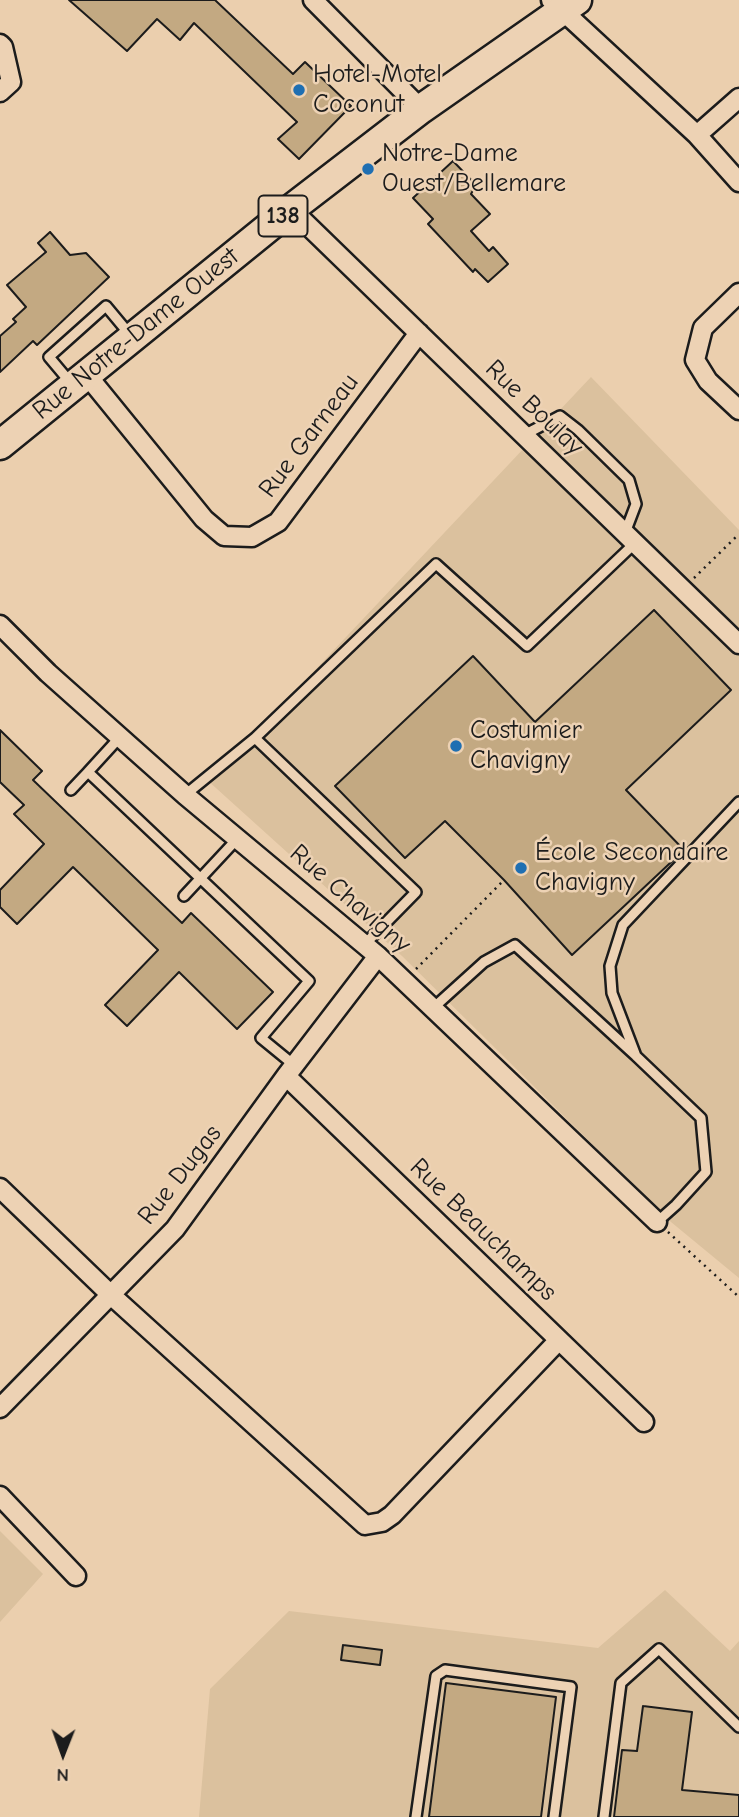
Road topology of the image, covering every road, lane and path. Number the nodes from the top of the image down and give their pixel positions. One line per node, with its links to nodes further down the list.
1 (313, 0): 6 (street)
2 (564, 4): 6 (main road, Rue Notre-Dame Ouest / 138); 7 (street)
3 (0, 44): 4 (street)
4 (0, 92)
5 (739, 98): 7 (street)
6 (421, 109): 9 (main road, Rue Notre-Dame Ouest / 138)
7 (697, 135): 8 (street)
8 (739, 181)
9 (292, 209): 11 (street, Rue Boulay); 12 (main road, Rue Notre-Dame Ouest / 138)
10 (739, 293): 14 (street)
11 (419, 333): 13 (street, Rue Garneau); 15 (street, Rue Boulay)
12 (132, 337): 13 (main road, Rue Notre-Dame Ouest / 138); 13 (lane)
13 (79, 379): 16 (main road, Rue Notre-Dame Ouest / 138)
14 (739, 410)
15 (524, 435): 18 (street, Rue Boulay); 18 (lane)
16 (0, 445)
17 (739, 534): 19 (path)
18 (630, 538): 19 (street, Rue Boulay); 23 (lane)
19 (682, 589): 21 (street, Rue Boulay)
20 (0, 625): 22 (street, Rue Chavigny)
21 (739, 644)
22 (120, 737): 24 (lane); 26 (street, Rue Chavigny)
23 (255, 738): 26 (lane); 32 (lane)
24 (88, 772): 25 (lane); 29 (lane)
25 (71, 790)
26 (185, 795): 28 (street, Rue Chavigny)
27 (739, 802): 35 (lane)
28 (238, 838): 29 (lane); 32 (street, Rue Chavigny)
29 (201, 878): 31 (lane); 36 (lane)
30 (504, 880): 33 (path)
31 (184, 896)
32 (371, 950): 33 (street, Rue Chavigny); 36 (street, Rue Dugas)
33 (404, 981): 34 (street, Rue Chavigny)
34 (432, 1009): 35 (lane); 38 (street, Rue Chavigny)
35 (636, 1056): 38 (lane)
36 (290, 1070): 39 (street, Rue Dugas); 41 (street, Rue Beauchamps)
37 (0, 1188): 39 (street)
38 (657, 1222): 40 (path)
39 (111, 1295): 41 (street); 42 (street, Rue Dugas)
40 (739, 1297)
41 (559, 1340): 43 (street, Rue Beauchamps)
42 (0, 1408)
43 (644, 1422)
44 (0, 1496): 45 (street)
45 (76, 1576)
46 (739, 1727): 49 (lane)
47 (416, 1817): 48 (lane)
48 (554, 1817)
49 (604, 1817)

